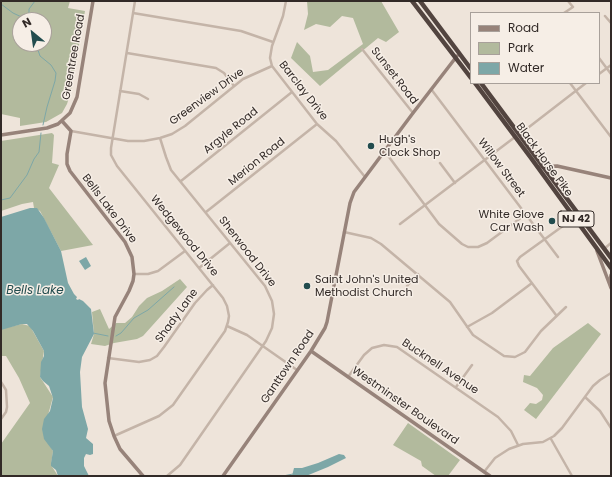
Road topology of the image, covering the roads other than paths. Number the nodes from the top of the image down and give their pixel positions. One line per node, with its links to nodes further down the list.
1 (93, 1): 34 (street, Greentree Road)
2 (135, 1): 8 (street, Wedgewood Drive)
3 (286, 1): 11 (street, Barclay Drive)
4 (412, 1): 14 (highway)
5 (420, 1): 14 (highway)
6 (568, 1): 7 (street)
7 (566, 12)
8 (133, 14): 11 (street); 13 (street, Wedgewood Drive)
9 (606, 16): 10 (street)
10 (611, 23)
11 (274, 42): 17 (street, Barclay Drive)
12 (362, 49): 33 (street, Sunset Road)
13 (127, 53): 27 (street); 29 (street, Wedgewood Drive)
14 (458, 56): 18 (highway); 22 (highway); 28 (street, Ganttown Road)
15 (600, 59): 19 (street)
16 (611, 65): 19 (street)
17 (272, 66): 27 (street, Greenview Drive); 31 (street, Barclay Drive)
18 (470, 68)
19 (606, 68): 20 (street); 21 (street)
20 (600, 73)
21 (611, 74)
22 (470, 76)
23 (476, 84): 38 (highway, Black Horse Pike / NJ 42)
24 (482, 84): 38 (highway, Black Horse Pike / NJ 42)
25 (571, 84): 30 (street)
26 (585, 84): 30 (street)
27 (234, 86): 41 (street, Greenview Drive)
28 (431, 89): 33 (street, Ganttown Road); 43 (street, Willow Street)
29 (120, 91): 32 (street); 40 (street, Wedgewood Drive)
30 (576, 91): 38 (street); 39 (street)
31 (292, 92): 35 (street, Barclay Drive); 49 (street, Argyle Road)
32 (148, 99)
33 (413, 113): 42 (street, Ganttown Road)
34 (62, 121): 36 (street); 37 (street)
35 (317, 124): 47 (street, Barclay Drive); 52 (street, Merion Road)
36 (71, 131): 40 (street, Greenview Drive); 67 (street, Bells Lake Drive)
37 (1, 135)
38 (518, 135): 43 (street); 45 (highway, Black Horse Pike / NJ 42); 46 (highway, Black Horse Pike / NJ 42)
39 (611, 137)
40 (112, 138): 41 (street, Greenview Drive); 62 (street, Wedgewood Drive)
41 (160, 138): 49 (street, Sherwood Drive)
42 (384, 152): 47 (street, Ganttown Road); 51 (street)
43 (485, 159): 50 (street); 53 (street, Willow Street)
44 (440, 163): 50 (street)
45 (544, 166): 46 (street); 48 (street); 61 (highway, Black Horse Pike / NJ 42)
46 (538, 167): 54 (highway, Black Horse Pike / NJ 42)
47 (365, 177): 56 (street, Ganttown Road)
48 (611, 178)
49 (181, 181): 52 (street, Sherwood Drive)
50 (456, 183): 51 (street)
51 (425, 206): 53 (street); 55 (street)
52 (206, 212): 58 (street, Sherwood Drive)
53 (526, 214): 57 (street, Willow Street)
54 (574, 217): 57 (street); 60 (highway, Black Horse Pike / NJ 42)
55 (400, 224)
56 (344, 232): 68 (street); 79 (street, Ganttown Road)
57 (545, 238): 63 (street, Willow Street); 70 (street)
58 (230, 243): 65 (street); 78 (street, Sherwood Drive)
59 (611, 243): 61 (street)
60 (595, 246): 66 (highway, Black Horse Pike / NJ 42); 73 (street)
61 (604, 249): 64 (highway, Black Horse Pike / NJ 42)
62 (185, 251): 65 (street, Wedgewood Drive); 67 (street)
63 (558, 257)
64 (611, 258)
65 (199, 268): 71 (street, Wedgewood Drive)
66 (611, 268)
67 (134, 274): 80 (street, Bells Lake Drive)
68 (418, 274): 72 (street); 77 (street)
69 (611, 276): 73 (street)
70 (532, 283): 75 (street); 77 (street)
71 (213, 285): 76 (street, Wedgewood Drive); 80 (street, Shady Lane)
72 (407, 286)
73 (611, 287)
74 (566, 307): 75 (street)
75 (556, 315): 77 (street)
76 (227, 326): 78 (street); 90 (street)
77 (467, 327)
78 (263, 346): 82 (street); 95 (street, Sherwood Drive)
79 (311, 351): 82 (street, Ganttown Road); 84 (street, Westminster Boulevard)
80 (108, 358): 90 (street, Bells Lake Drive)
81 (472, 365): 86 (street)
82 (297, 370): 96 (street, Ganttown Road)
83 (611, 373): 87 (street)
84 (348, 377): 86 (street, Bucknell Avenue); 93 (street, Westminster Boulevard)
85 (1, 382): 88 (street)
86 (456, 387): 92 (street, Bucknell Avenue)
87 (584, 397): 89 (street); 91 (street)
88 (1, 419)
89 (611, 428)
90 (114, 436): 94 (street, Bells Lake Drive)
91 (550, 439): 92 (street); 98 (street)
92 (518, 445): 93 (street)
93 (484, 472): 97 (street, Westminster Boulevard)
94 (143, 476)
95 (167, 476)
96 (224, 476)
97 (490, 476)
98 (572, 476)

